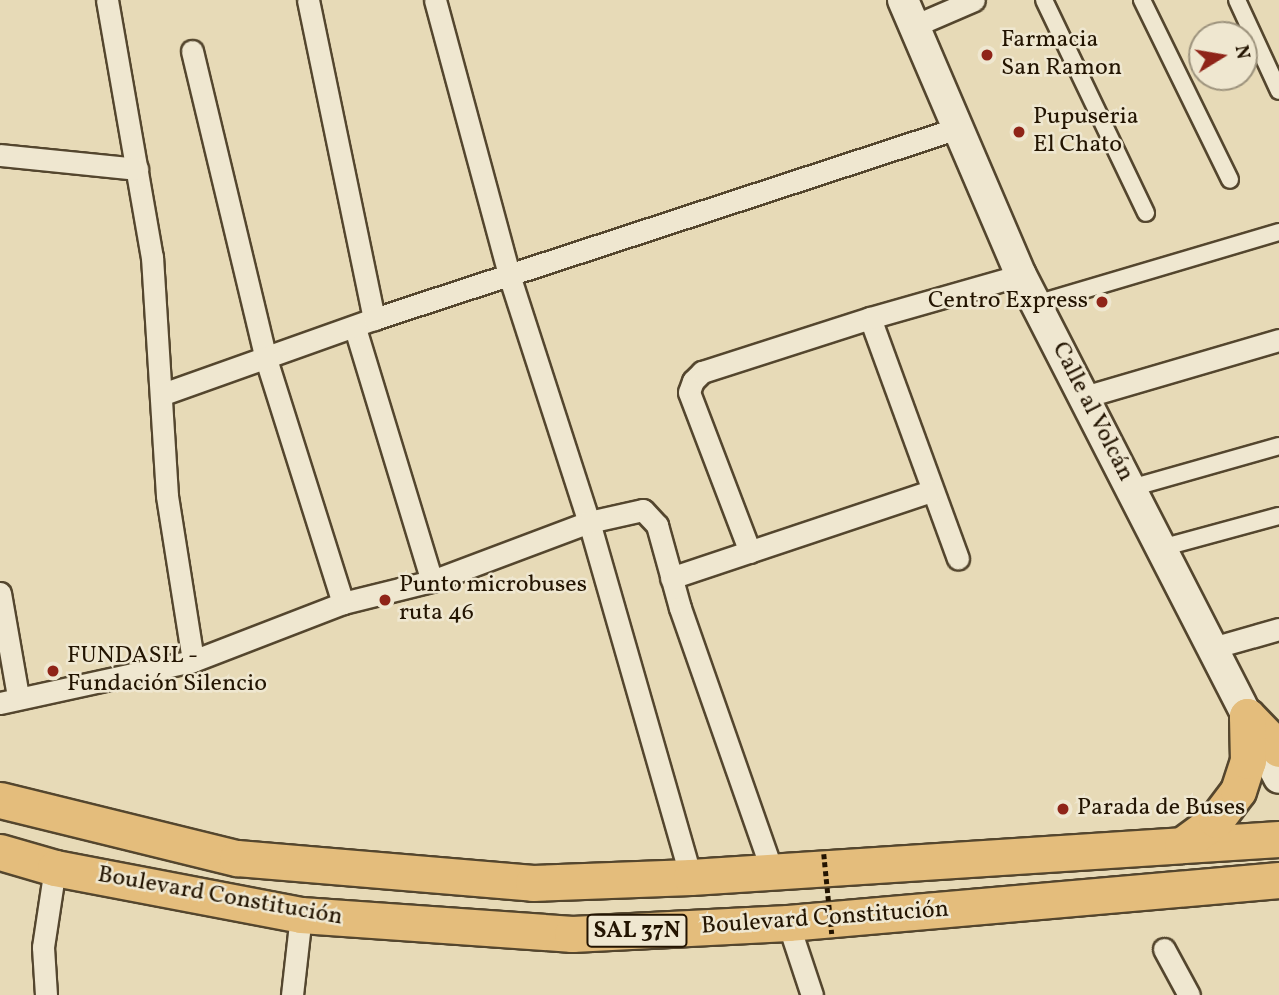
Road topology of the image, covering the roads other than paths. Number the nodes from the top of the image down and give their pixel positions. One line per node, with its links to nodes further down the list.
1 (107, 0): 13 (street)
2 (308, 0): 21 (street)
3 (435, 0): 18 (street)
4 (974, 0): 8 (street)
5 (1044, 0): 15 (street)
6 (1142, 0): 14 (street)
7 (1237, 0): 10 (street)
8 (909, 13): 11 (main road, Calle al Volcán)
9 (192, 51): 23 (street)
10 (1279, 91)
11 (955, 129): 17 (main road, Calle al Volcán); 18 (street)
12 (0, 155): 13 (street)
13 (136, 169): 24 (street)
14 (1230, 180)
15 (1146, 213)
16 (1279, 232): 19 (street)
17 (1021, 275): 19 (main road, Calle al Volcán); 20 (street)
18 (510, 278): 21 (street); 30 (street)
19 (1036, 304): 25 (main road, Calle al Volcán)
20 (870, 318): 28 (street); 32 (street)
21 (364, 324): 23 (street); 35 (street)
22 (1279, 340): 25 (street)
23 (266, 359): 24 (street); 37 (street)
24 (163, 394): 40 (street)
25 (1084, 397): 27 (main road, Calle al Volcán)
26 (1279, 446): 27 (street)
27 (1131, 488): 31 (main road, Calle al Volcán)
28 (931, 491): 32 (street); 33 (street)
29 (1279, 516): 31 (street)
30 (589, 522): 34 (street); 35 (street); 51 (street)
31 (1161, 548): 39 (main road, Calle al Volcán)
32 (750, 552): 34 (street)
33 (958, 558)
34 (671, 578): 50 (street)
35 (432, 581): 37 (street)
36 (0, 593): 41 (street)
37 (343, 603): 40 (street)
38 (1279, 629): 39 (street)
39 (1212, 648): 42 (main road, Calle al Volcán)
40 (193, 661): 41 (street)
41 (9, 699)
42 (1247, 716): 43 (highway); 44 (main road, Calle al Volcán); 47 (highway)
43 (1279, 749)
44 (1279, 778)
45 (0, 800): 51 (highway, Boulevard Constitución / SAL 37N)
46 (1279, 839): 47 (highway, Boulevard Constitución / SAL 37N)
47 (1182, 845): 50 (highway, Boulevard Constitución / SAL 37N)
48 (0, 852): 49 (highway, Boulevard Constitución / SAL 37N)
49 (55, 868): 55 (highway, Boulevard Constitución / SAL 37N); 58 (street)
50 (772, 870): 51 (highway, Boulevard Constitución / SAL 37N)
51 (691, 877)
52 (1279, 880): 53 (highway, Boulevard Constitución / SAL 37N)
53 (1192, 888): 54 (highway); 56 (highway, Boulevard Constitución / SAL 37N)
54 (1279, 901)
55 (301, 915): 56 (highway, Boulevard Constitución / SAL 37N); 59 (street)
56 (788, 923): 60 (street)
57 (1164, 949): 61 (street)
58 (46, 995)
59 (292, 995)
60 (812, 995)
61 (1189, 995)

